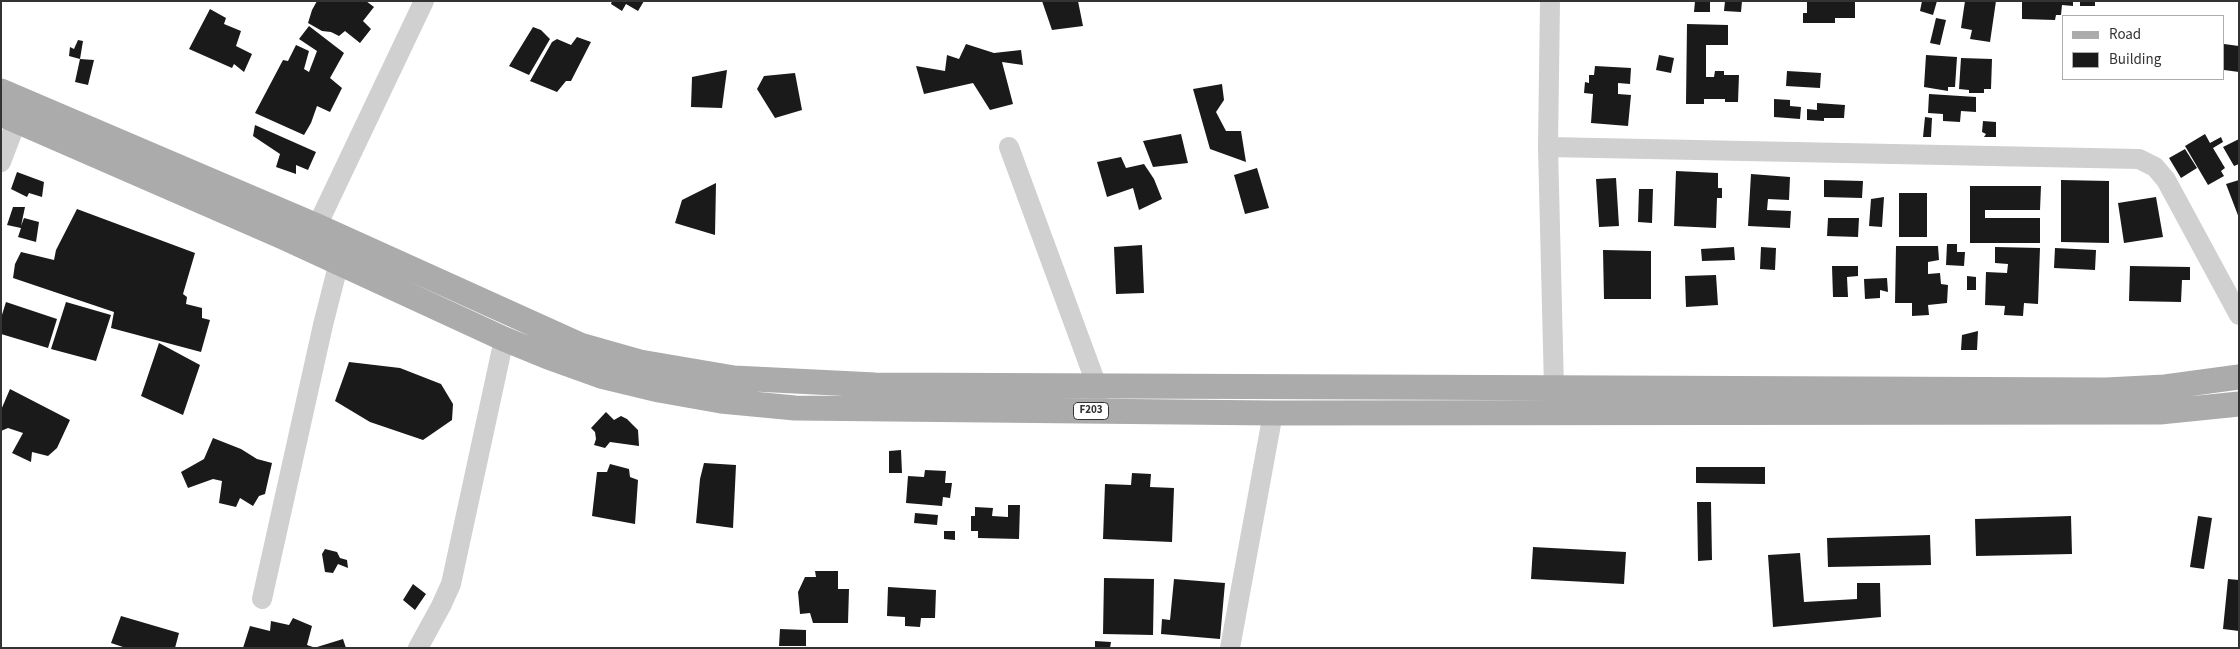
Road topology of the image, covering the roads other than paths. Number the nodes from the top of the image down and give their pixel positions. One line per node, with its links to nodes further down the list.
1 (424, 1): 8 (street)
2 (1550, 1): 5 (street)
3 (1, 91): 8 (main road, F203)
4 (9, 117): 7 (street); 9 (main road, F203)
5 (1548, 147): 10 (street); 14 (street)
6 (1009, 148): 13 (street)
7 (1, 162)
8 (317, 226): 13 (main road, F203)
9 (339, 262): 11 (main road, F203); 18 (street)
10 (2239, 315)
11 (504, 339): 16 (main road, F203); 19 (street)
12 (2239, 377): 14 (main road, F203)
13 (1097, 386): 14 (main road, F203); 16 (street)
14 (1554, 388)
15 (2239, 404): 17 (main road, F203)
16 (1098, 411): 17 (main road, F203)
17 (1273, 413): 20 (street)
18 (262, 599)
19 (418, 648)
20 (1230, 648)

